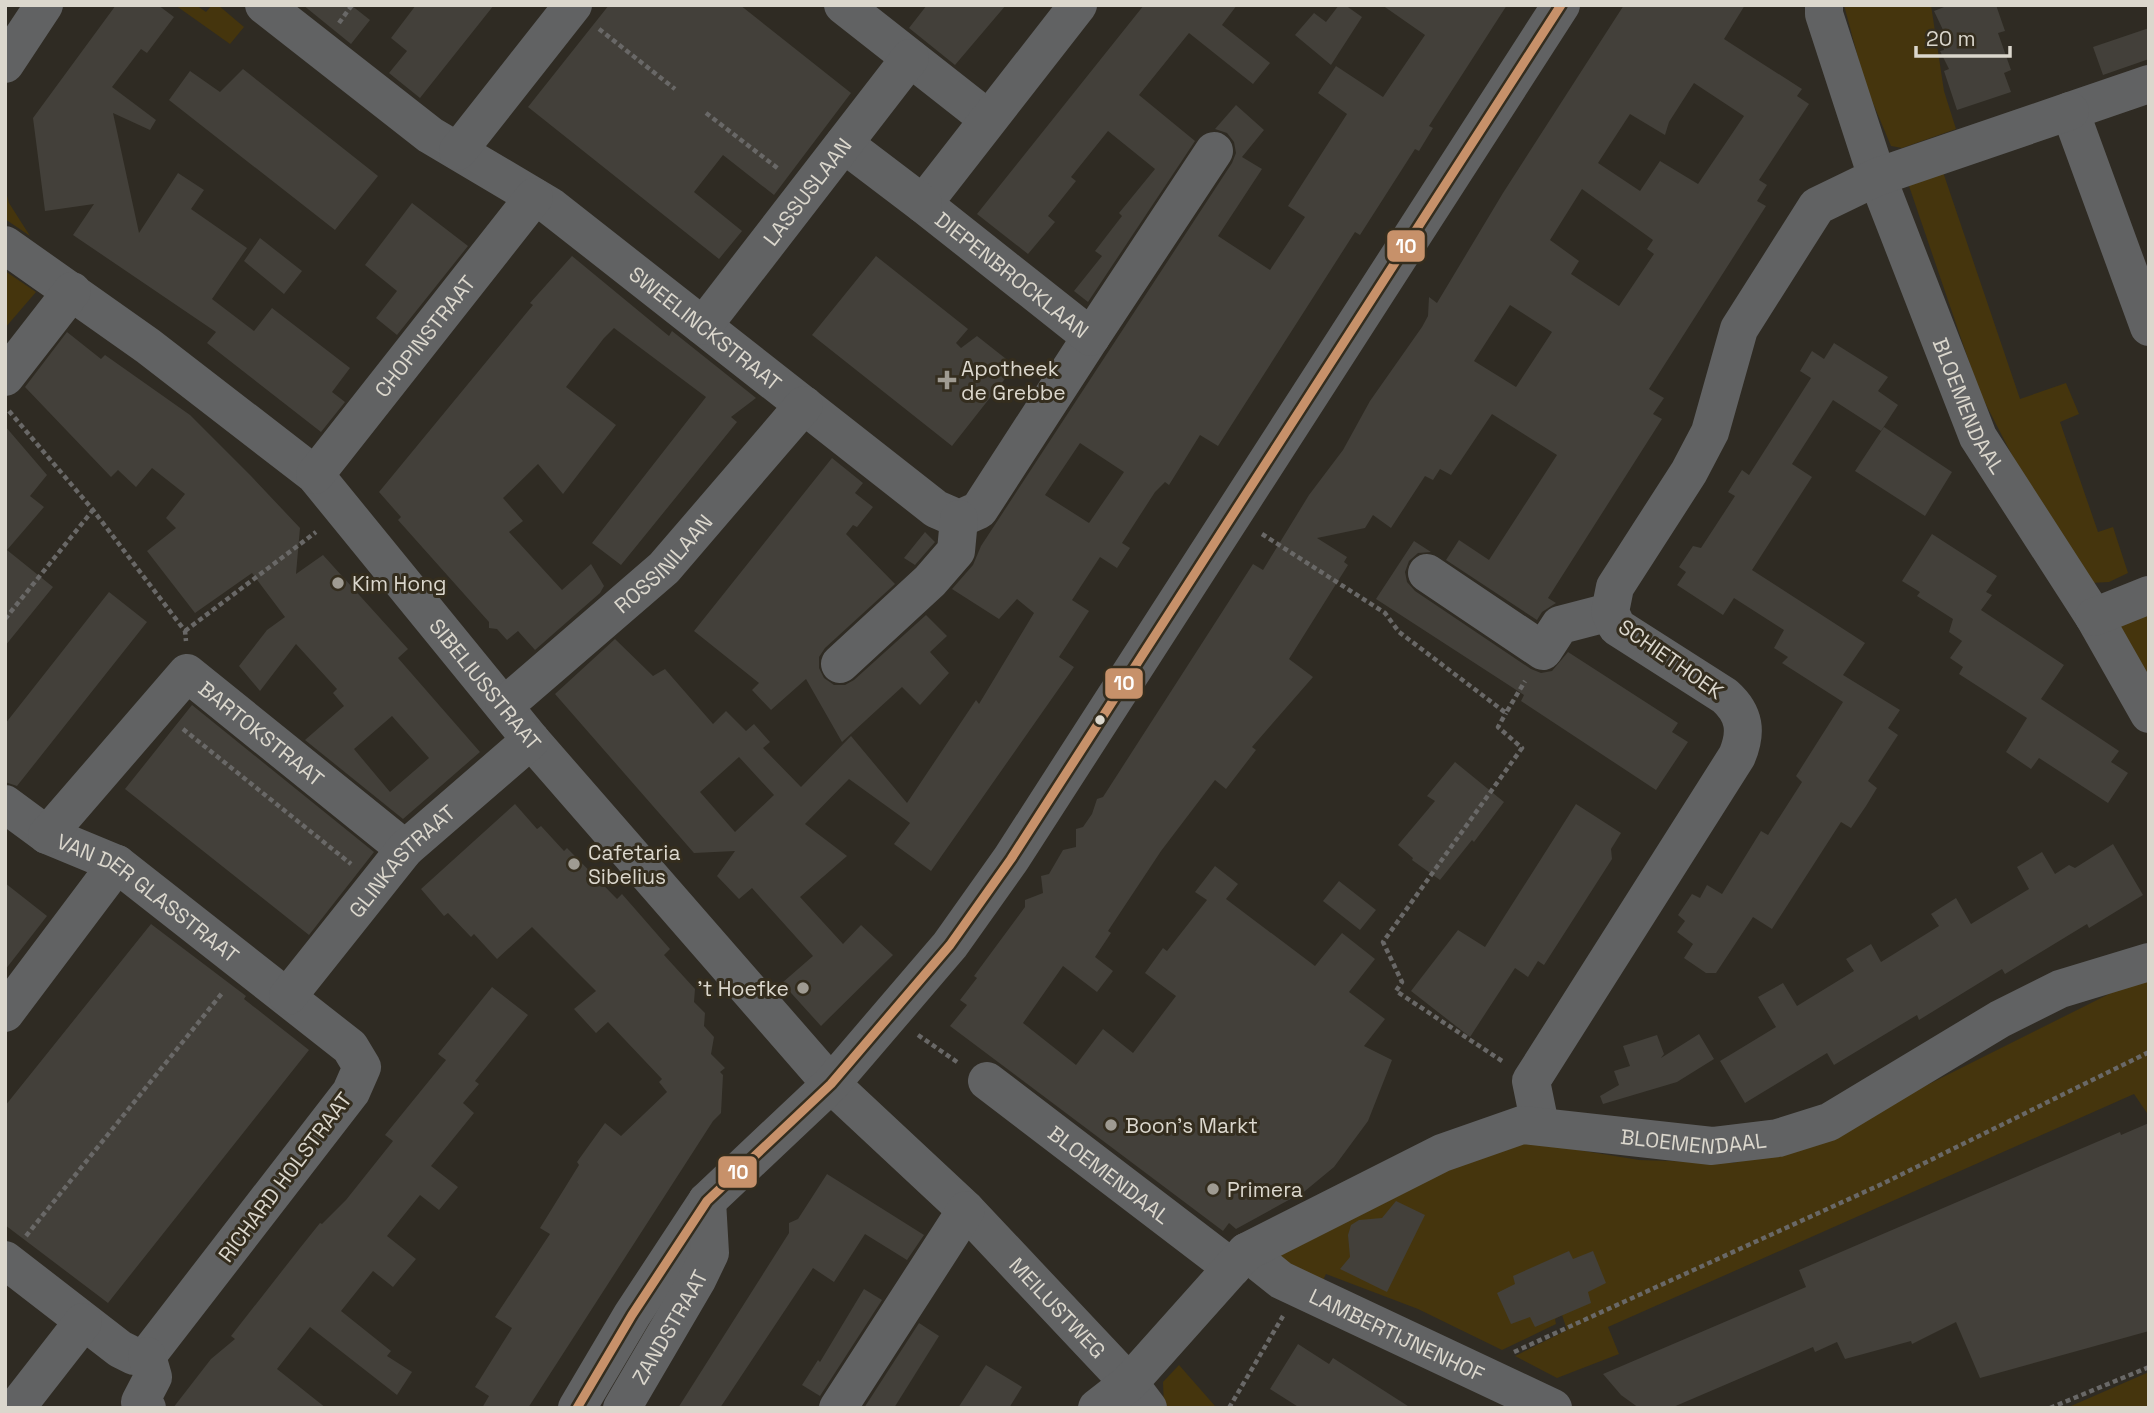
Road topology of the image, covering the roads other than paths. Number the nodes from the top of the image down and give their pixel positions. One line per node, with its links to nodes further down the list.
1 (44, 5): 9 (street)
2 (264, 5): 15 (street, SWEELINCKSTRAAT)
3 (843, 5): 8 (street)
4 (1078, 5): 12 (street, DIEPENBROCKLAAN)
5 (1561, 5): 44 (street, ZANDSTRAAT)
6 (1824, 5): 16 (street, BLOEMENDAAL)
7 (572, 6): 15 (street)
8 (910, 58): 12 (street); 13 (street, LASSUSLAAN)
9 (5, 64)
10 (2149, 85): 11 (street)
11 (2070, 111): 16 (street); 22 (street)
12 (988, 118): 18 (street, DIEPENBROCKLAAN)
13 (844, 144): 18 (street, DIEPENBROCKLAAN); 21 (street, LASSUSLAAN)
14 (1214, 151): 23 (street, DIEPENBROCKLAAN)
15 (458, 152): 17 (street, SWEELINCKSTRAAT)
16 (1877, 177): 30 (street, SCHIETHOEK); 31 (street, BLOEMENDAAL)
17 (534, 197): 21 (street, SWEELINCKSTRAAT); 26 (street, CHOPINSTRAAT)
18 (923, 204): 23 (street, DIEPENBROCKLAAN)
19 (5, 245): 20 (street, SIBELIUSSTRAAT)
20 (72, 291): 24 (street); 26 (street, SIBELIUSSTRAAT)
21 (703, 326): 25 (street, SWEELINCKSTRAAT)
22 (2149, 327)
23 (1091, 337): 27 (street)
24 (5, 377)
25 (804, 405): 27 (street, SWEELINCKSTRAAT); 33 (street, ROSSINILAAN)
26 (315, 475): 33 (street, SIBELIUSSTRAAT)
27 (959, 519): 32 (street)
28 (1427, 573): 30 (street)
29 (2149, 596): 31 (street)
30 (1610, 612): 45 (street, SCHIETHOEK)
31 (2094, 617): 34 (street, BLOEMENDAAL)
32 (841, 664)
33 (505, 706): 35 (street, SIBELIUSSTRAAT)
34 (2149, 714)
35 (531, 740): 38 (street, GLINKASTRAAT); 44 (street, SIBELIUSSTRAAT)
36 (5, 804): 37 (street, VAN DER GLASSTRAAT)
37 (47, 835): 38 (street, BARTOKSTRAAT); 39 (street, VAN DER GLASSTRAAT)
38 (405, 849): 41 (street, GLINKASTRAAT)
39 (117, 864): 41 (street, VAN DER GLASSTRAAT); 42 (street)
40 (2149, 962): 45 (street, BLOEMENDAAL)
41 (288, 996): 51 (street, RICHARD HOLSTRAAT)
42 (5, 1013)
43 (987, 1082): 49 (street, BLOEMENDAAL)
44 (831, 1084): 46 (street, ZANDSTRAAT); 47 (street, MEILUSTWEG)
45 (1540, 1125): 49 (street, BLOEMENDAAL)
46 (707, 1201): 55 (street, ZANDSTRAAT); 56 (street, ZANDSTRAAT)
47 (966, 1210): 52 (street, MEILUSTWEG); 57 (street)
48 (6, 1260): 50 (street)
49 (1239, 1260): 52 (street, BLOEMENDAAL); 59 (street, LAMBERTIJNENHOF)
50 (83, 1322): 51 (street); 53 (street)
51 (141, 1356): 54 (street)
52 (1138, 1396): 58 (street, BLOEMENDAAL)
53 (16, 1408)
54 (147, 1408)
55 (577, 1408)
56 (622, 1408)
57 (838, 1408)
58 (1097, 1408)
59 (1553, 1408)

